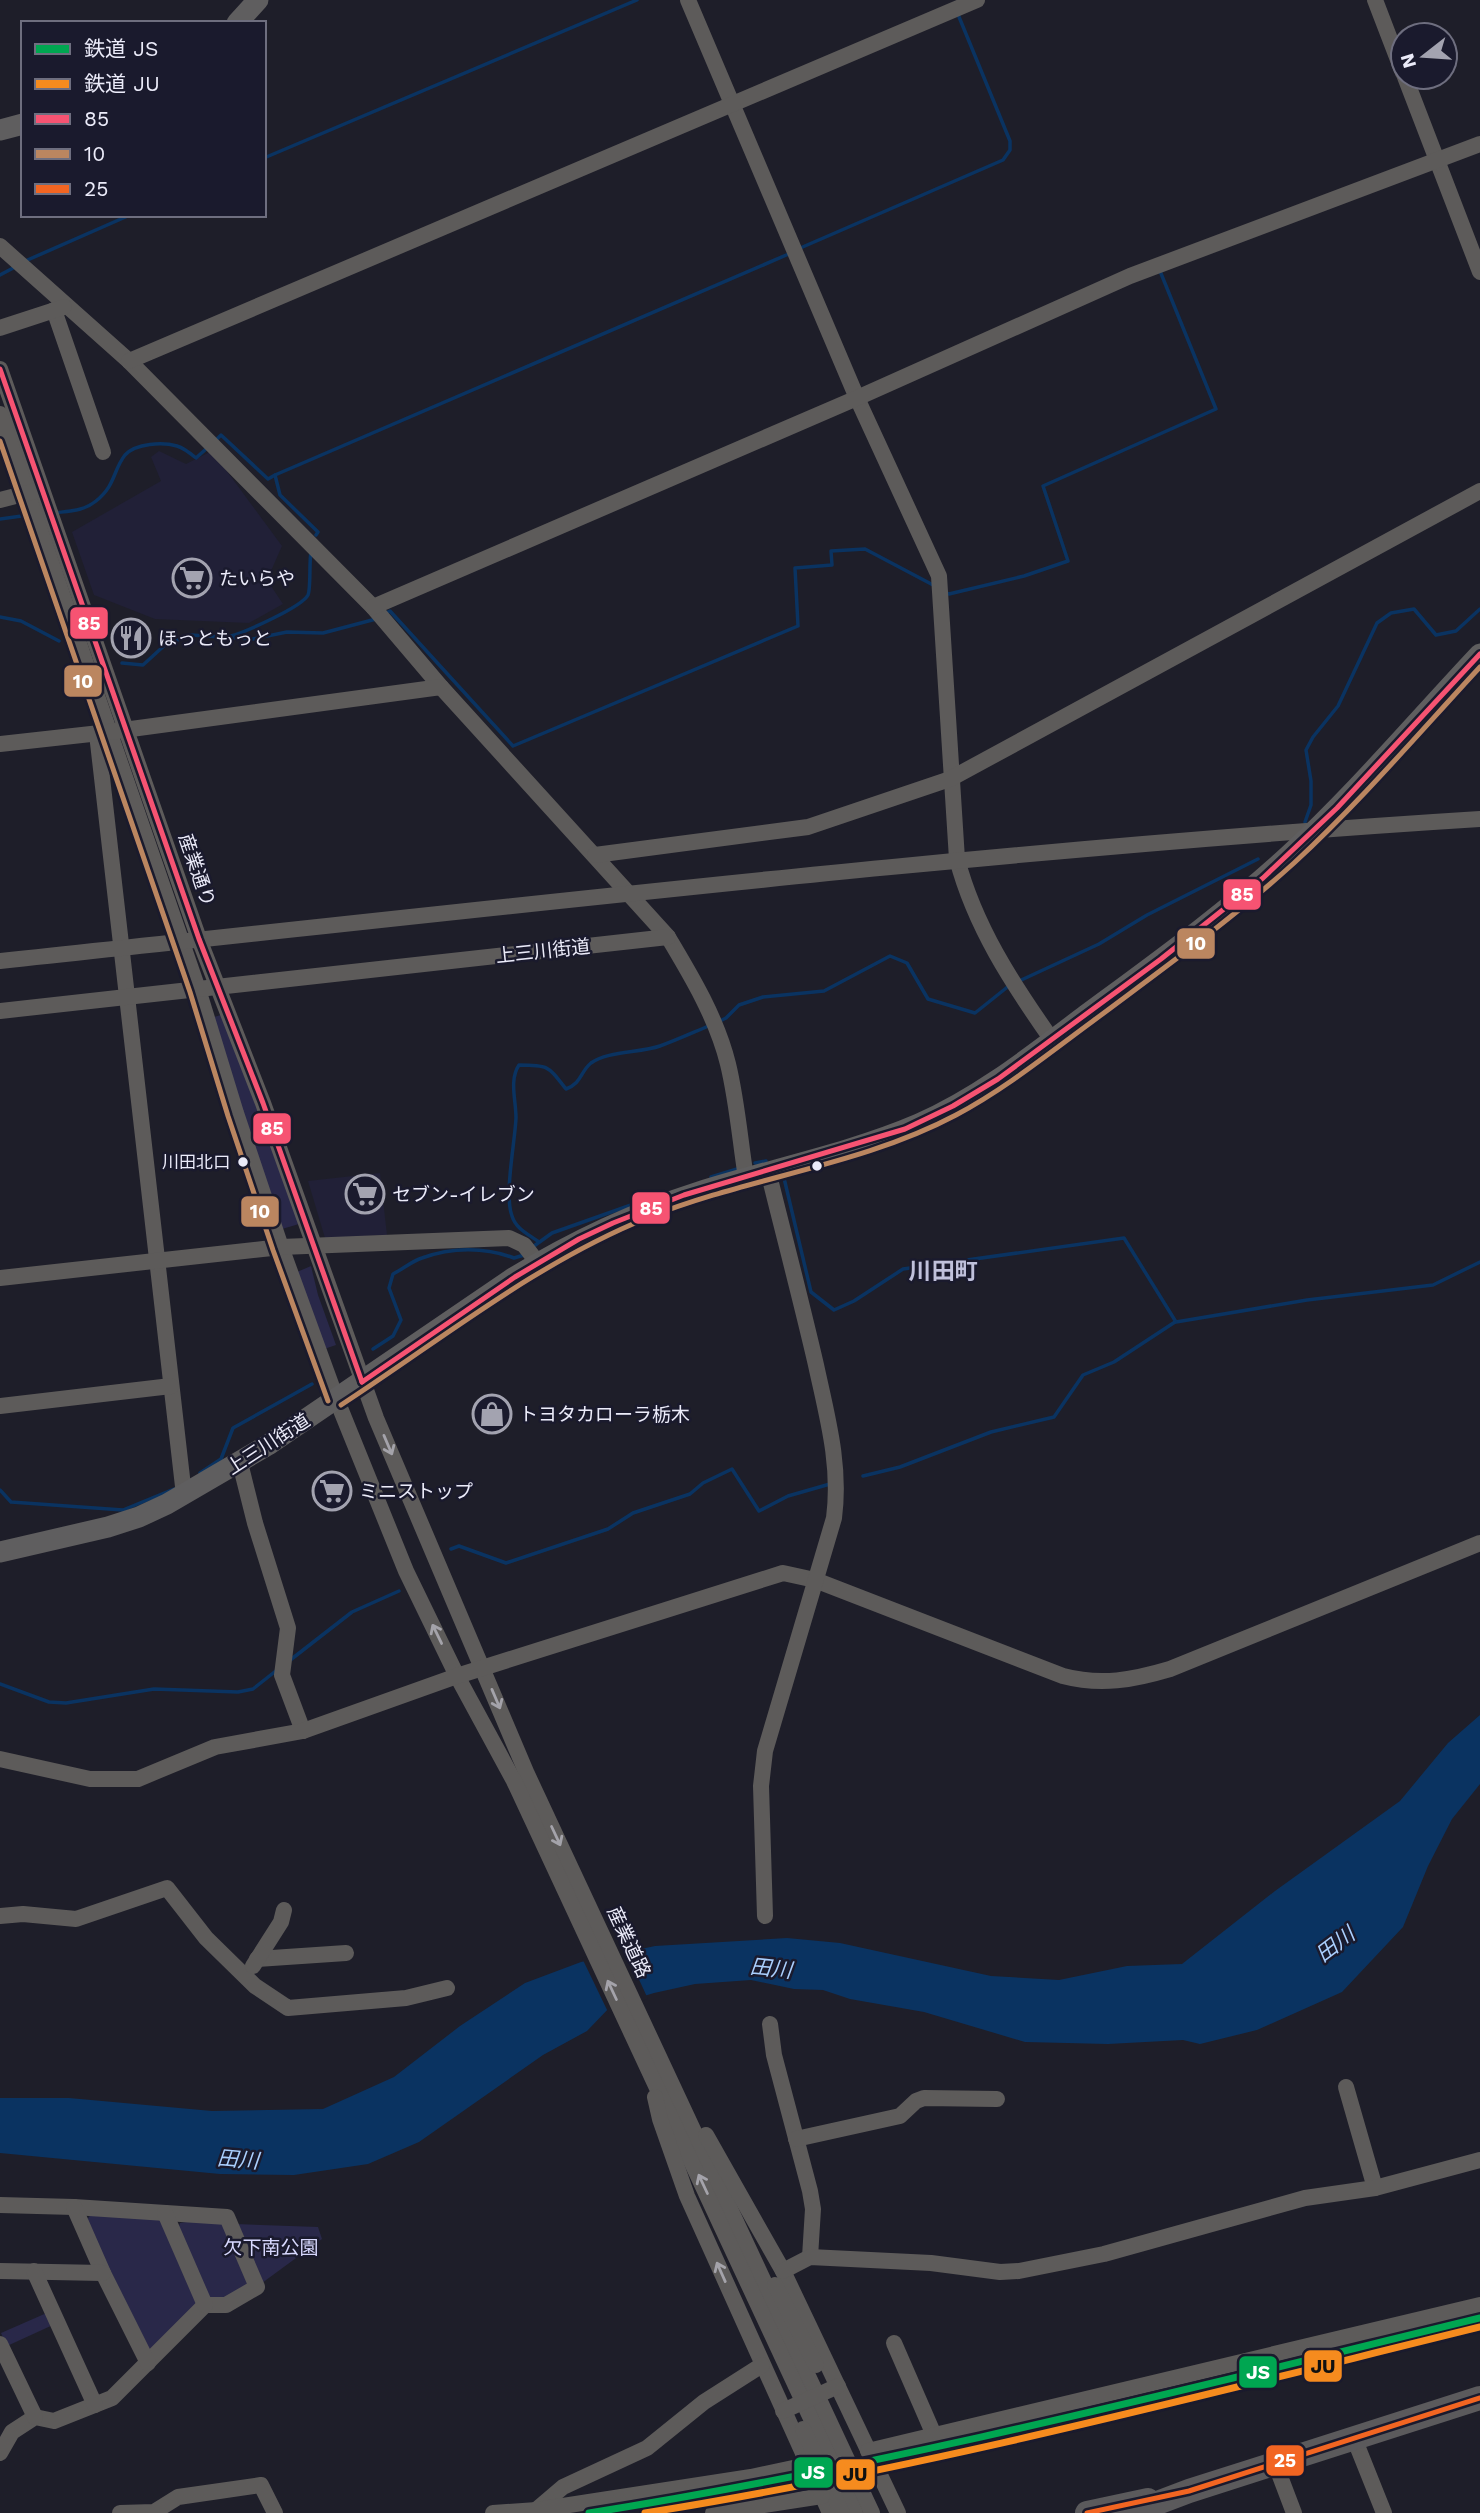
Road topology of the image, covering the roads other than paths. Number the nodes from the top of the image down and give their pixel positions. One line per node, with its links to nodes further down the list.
1 (258, 0): 5 (main road)
2 (688, 0): 8 (street)
3 (977, 0): 8 (street)
4 (1376, 0): 6 (street)
5 (239, 21)
6 (1389, 35)
7 (1410, 91): 12 (street)
8 (731, 103): 17 (street); 19 (street)
9 (21, 125): 10 (main road)
10 (0, 130)
11 (1480, 144): 12 (street)
12 (1437, 162): 14 (street); 19 (street)
13 (0, 246): 15 (street)
14 (1480, 272)
15 (60, 308): 16 (street); 17 (street); 21 (street)
16 (0, 328)
17 (129, 361): 25 (street)
18 (0, 369): 23 (street, 産業通り)
19 (857, 398): 25 (street); 30 (street)
20 (0, 414): 23 (street, 産業通り)
21 (103, 452)
22 (1480, 491): 30 (street)
23 (35, 492): 24 (street); 28 (street, 産業通り)
24 (0, 500)
25 (373, 607): 27 (street)
26 (1480, 654): 32 (main road, 上三川街道)
27 (441, 687): 28 (street); 33 (street)
28 (110, 732): 29 (street); 37 (street, 産業通り); 38 (street, 産業通り); 39 (street)
29 (0, 744)
30 (950, 779): 33 (street); 34 (street)
31 (1480, 819): 32 (street)
32 (1316, 830): 34 (street); 45 (main road, 上三川街道)
33 (595, 855): 35 (street)
34 (957, 859): 35 (street); 45 (street)
35 (629, 892): 36 (street); 37 (street)
36 (668, 937): 41 (street, 上三川街道); 47 (street)
37 (199, 939): 38 (street); 41 (street, 産業通り)
38 (182, 941): 39 (street); 42 (street, 産業通り)
39 (121, 949): 40 (street); 43 (street)
40 (0, 961)
41 (217, 987): 42 (street, 上三川街道); 48 (street, 産業通り)
42 (198, 989): 43 (street, 上三川街道); 49 (street, 産業通り)
43 (127, 997): 44 (street, 上三川街道); 50 (street)
44 (0, 1011)
45 (1052, 1040): 46 (main road, 上三川街道)
46 (768, 1171): 47 (main road, 上三川街道); 61 (street)
47 (746, 1178): 51 (main road, 上三川街道)
48 (313, 1245): 49 (street); 51 (street); 53 (street, 産業通り)
49 (281, 1247): 50 (street); 55 (street, 産業通り)
50 (157, 1261): 52 (street); 54 (street)
51 (538, 1262): 53 (main road, 上三川街道)
52 (0, 1278)
53 (362, 1382): 55 (main road, 上三川街道); 62 (street, 産業道路, one-way to 62)
54 (172, 1386): 56 (street); 58 (street)
55 (336, 1398): 57 (main road, 上三川街道); 63 (street, 産業道路, one-way to 55)
56 (0, 1406)
57 (240, 1463): 58 (main road, 上三川街道); 64 (street)
58 (184, 1495): 60 (main road, 上三川街道)
59 (1480, 1543): 61 (street)
60 (0, 1552)
61 (815, 1580): 62 (street); 68 (street)
62 (483, 1668): 63 (street); 69 (street, 産業道路, one-way to 69)
63 (457, 1676): 64 (street); 69 (street, 産業道路)
64 (303, 1731): 65 (street)
65 (0, 1759)
66 (284, 1910): 71 (street)
67 (0, 1916): 72 (street)
68 (765, 1916)
69 (596, 1939): 75 (street, 産業道路)
70 (346, 1953): 71 (street)
71 (257, 1959): 72 (street)
72 (246, 1977): 73 (street)
73 (447, 1988)
74 (770, 2024): 78 (street)
75 (655, 2063): 83 (street, 産業道路); 88 (street); 95 (street, one-way to 75)
76 (1346, 2087): 80 (street)
77 (997, 2099): 78 (street)
78 (796, 2139): 85 (street)
79 (1480, 2160): 80 (street)
80 (1375, 2188): 85 (street)
81 (0, 2205): 82 (street)
82 (74, 2207): 84 (street); 89 (street)
83 (723, 2211): 115 (street); 116 (street, 産業道路); 117 (street, 産業道路); 118 (street)
84 (165, 2213): 90 (street); 90 (street)
85 (810, 2257): 88 (street)
86 (0, 2270): 87 (street)
87 (34, 2271): 89 (street); 98 (street)
88 (783, 2271): 96 (street)
89 (103, 2273): 94 (street)
90 (205, 2305): 94 (street)
91 (1480, 2305): 101 (street)
92 (894, 2343): 101 (street)
93 (0, 2344): 100 (street)
94 (148, 2363): 98 (street)
95 (762, 2365): 99 (street); 109 (street)
96 (838, 2386): 99 (street, bridge); 103 (street)
97 (1480, 2398): 102 (highway)
98 (95, 2405): 100 (street)
99 (783, 2411): 106 (street)
100 (35, 2417): 104 (street)
101 (934, 2435): 103 (street)
102 (1354, 2438): 105 (highway); 123 (street)
103 (868, 2451): 119 (street)
104 (0, 2453)
105 (1275, 2463): 107 (highway); 122 (street)
106 (807, 2465): 108 (street); 109 (street)
107 (1189, 2491): 120 (highway); 121 (highway)
108 (822, 2496): 113 (street); 114 (street)
109 (536, 2510): 112 (street)
110 (120, 2513): 111 (street)
111 (275, 2513)
112 (493, 2513)
113 (713, 2513)
114 (830, 2513)
115 (842, 2513)
116 (855, 2513)
117 (872, 2513)
118 (887, 2513)
119 (898, 2513)
120 (1087, 2513)
121 (1131, 2513)
122 (1294, 2513)
123 (1384, 2513)

